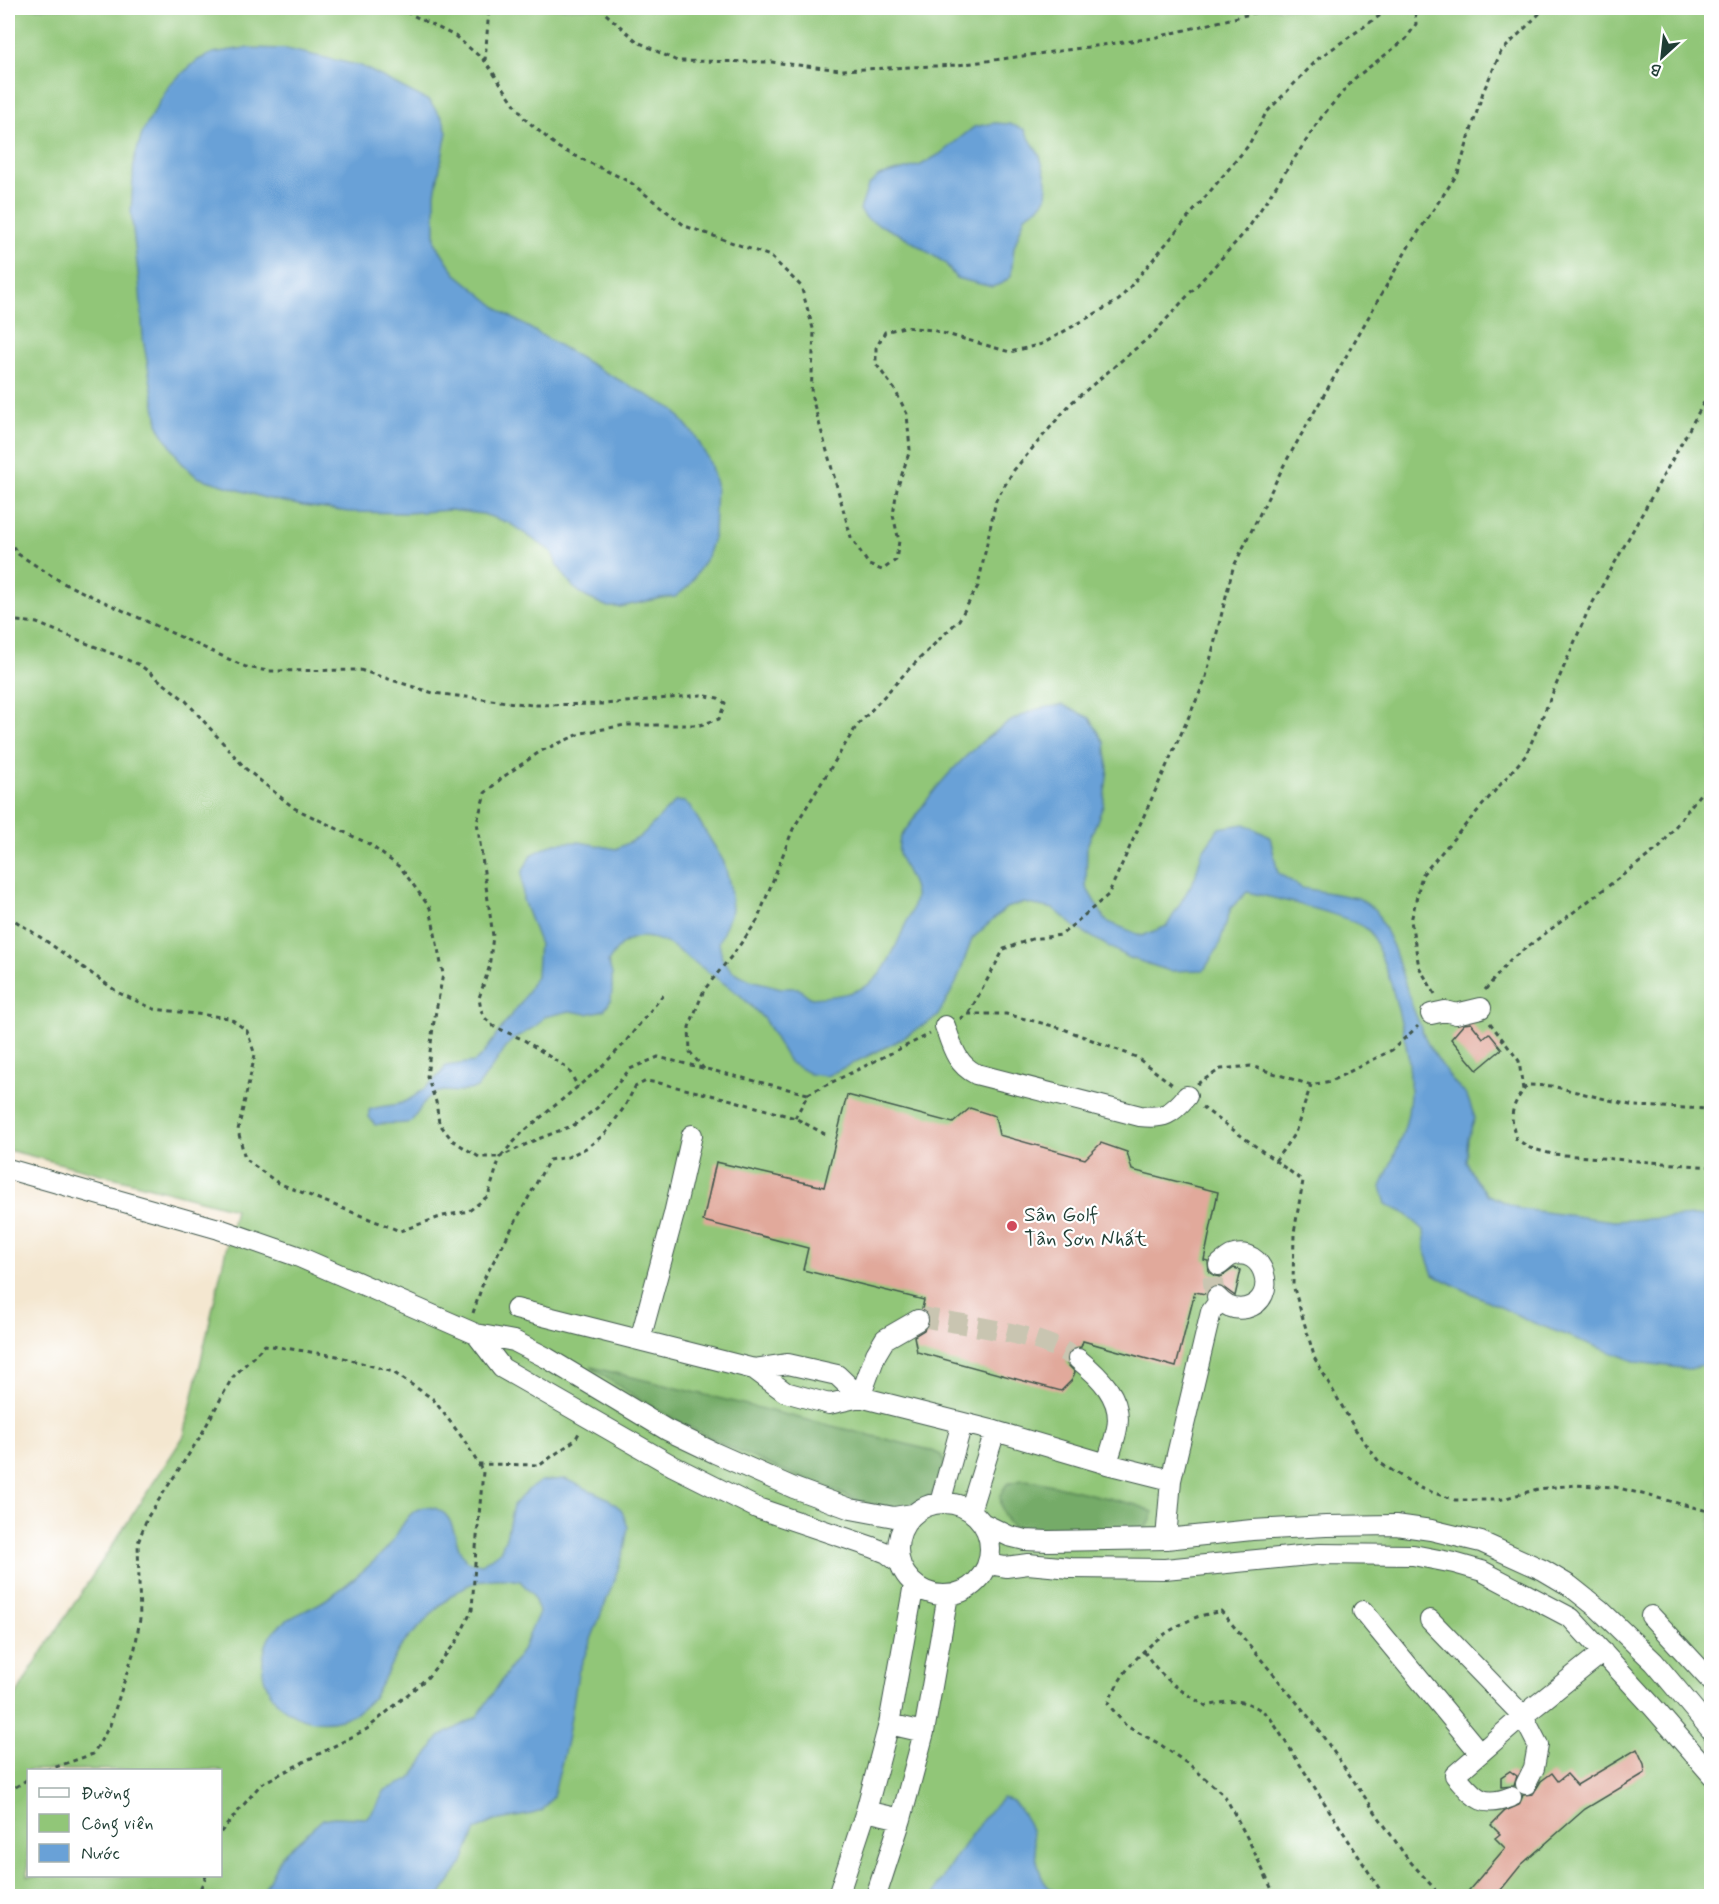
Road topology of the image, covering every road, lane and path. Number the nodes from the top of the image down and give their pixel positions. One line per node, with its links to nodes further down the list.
1 (398, 8): 10 (path)
2 (489, 8): 10 (path)
3 (598, 8): 4 (path)
4 (1274, 8)
5 (1383, 8): 9 (path)
6 (1396, 8): 9 (path)
7 (1405, 8): 21 (path)
8 (1545, 8): 19 (path)
9 (1385, 12): 10 (path)
10 (485, 61)
11 (1712, 388): 18 (path)
12 (8, 539): 23 (path)
13 (8, 620): 30 (path)
14 (1712, 778): 17 (path)
15 (8, 916): 30 (path)
16 (663, 995): 23 (path)
17 (1481, 1008): 18 (street); 24 (path)
18 (1438, 1012): 22 (path)
19 (968, 1014)
20 (945, 1026): 25 (street)
21 (704, 1069): 26 (path); 30 (path)
22 (1311, 1085): 25 (path); 31 (path)
23 (578, 1087): 30 (path)
24 (1523, 1090): 27 (path); 32 (path)
25 (1190, 1091)
26 (808, 1094)
27 (1712, 1109)
28 (825, 1134): 37 (path)
29 (692, 1135): 38 (street)
30 (500, 1157)
31 (1275, 1161)
32 (1712, 1167)
33 (8, 1169): 37 (street)
34 (1219, 1264): 49 (street)
35 (516, 1309): 38 (street)
36 (918, 1320): 41 (street)
37 (472, 1332): 42 (street); 43 (street)
38 (640, 1340): 40 (street)
39 (1078, 1359): 48 (street)
40 (754, 1369): 41 (street); 41 (street)
41 (860, 1397): 44 (street)
42 (587, 1418): 46 (street); 47 (path)
43 (653, 1421): 46 (street); 51 (street)
44 (962, 1423): 45 (street); 50 (street)
45 (995, 1431): 48 (street); 52 (street)
46 (640, 1448): 56 (street)
47 (478, 1464): 75 (path); 83 (path)
48 (1107, 1464): 49 (street)
49 (1171, 1480): 54 (street)
50 (940, 1503): 51 (street); 52 (street)
51 (913, 1515): 56 (street)
52 (976, 1517): 54 (street); 57 (street)
53 (1244, 1531): 54 (street); 55 (street); 58 (street)
54 (1166, 1539)
55 (1248, 1561): 57 (street); 61 (street)
56 (900, 1563): 59 (street)
57 (988, 1564): 60 (street)
58 (1543, 1570): 61 (street); 68 (street)
59 (914, 1584): 60 (street); 71 (street)
60 (948, 1595): 73 (street)
61 (1529, 1595): 66 (street)
62 (1363, 1611): 74 (street)
63 (1651, 1616): 67 (street)
64 (1430, 1620): 70 (street)
65 (1144, 1651): 88 (path); 89 (path); 90 (path)
66 (1603, 1652): 69 (street); 70 (street)
67 (1712, 1682)
68 (1675, 1687): 69 (street); 72 (street)
69 (1652, 1706): 76 (street)
70 (1523, 1716): 74 (street); 78 (street)
71 (889, 1724): 73 (street); 81 (street)
72 (1710, 1725)
73 (924, 1732): 82 (street)
74 (1480, 1753): 80 (street)
75 (50, 1769)
76 (1712, 1775)
77 (27, 1780): 79 (path)
78 (1526, 1784)
79 (8, 1792)
80 (1511, 1797)
81 (866, 1811): 82 (street); 86 (street)
82 (901, 1819): 87 (street)
83 (222, 1831)
84 (205, 1877): 85 (path)
85 (197, 1896)
86 (838, 1896)
87 (876, 1896)
88 (1275, 1896)
89 (1384, 1896)
90 (1441, 1896)

